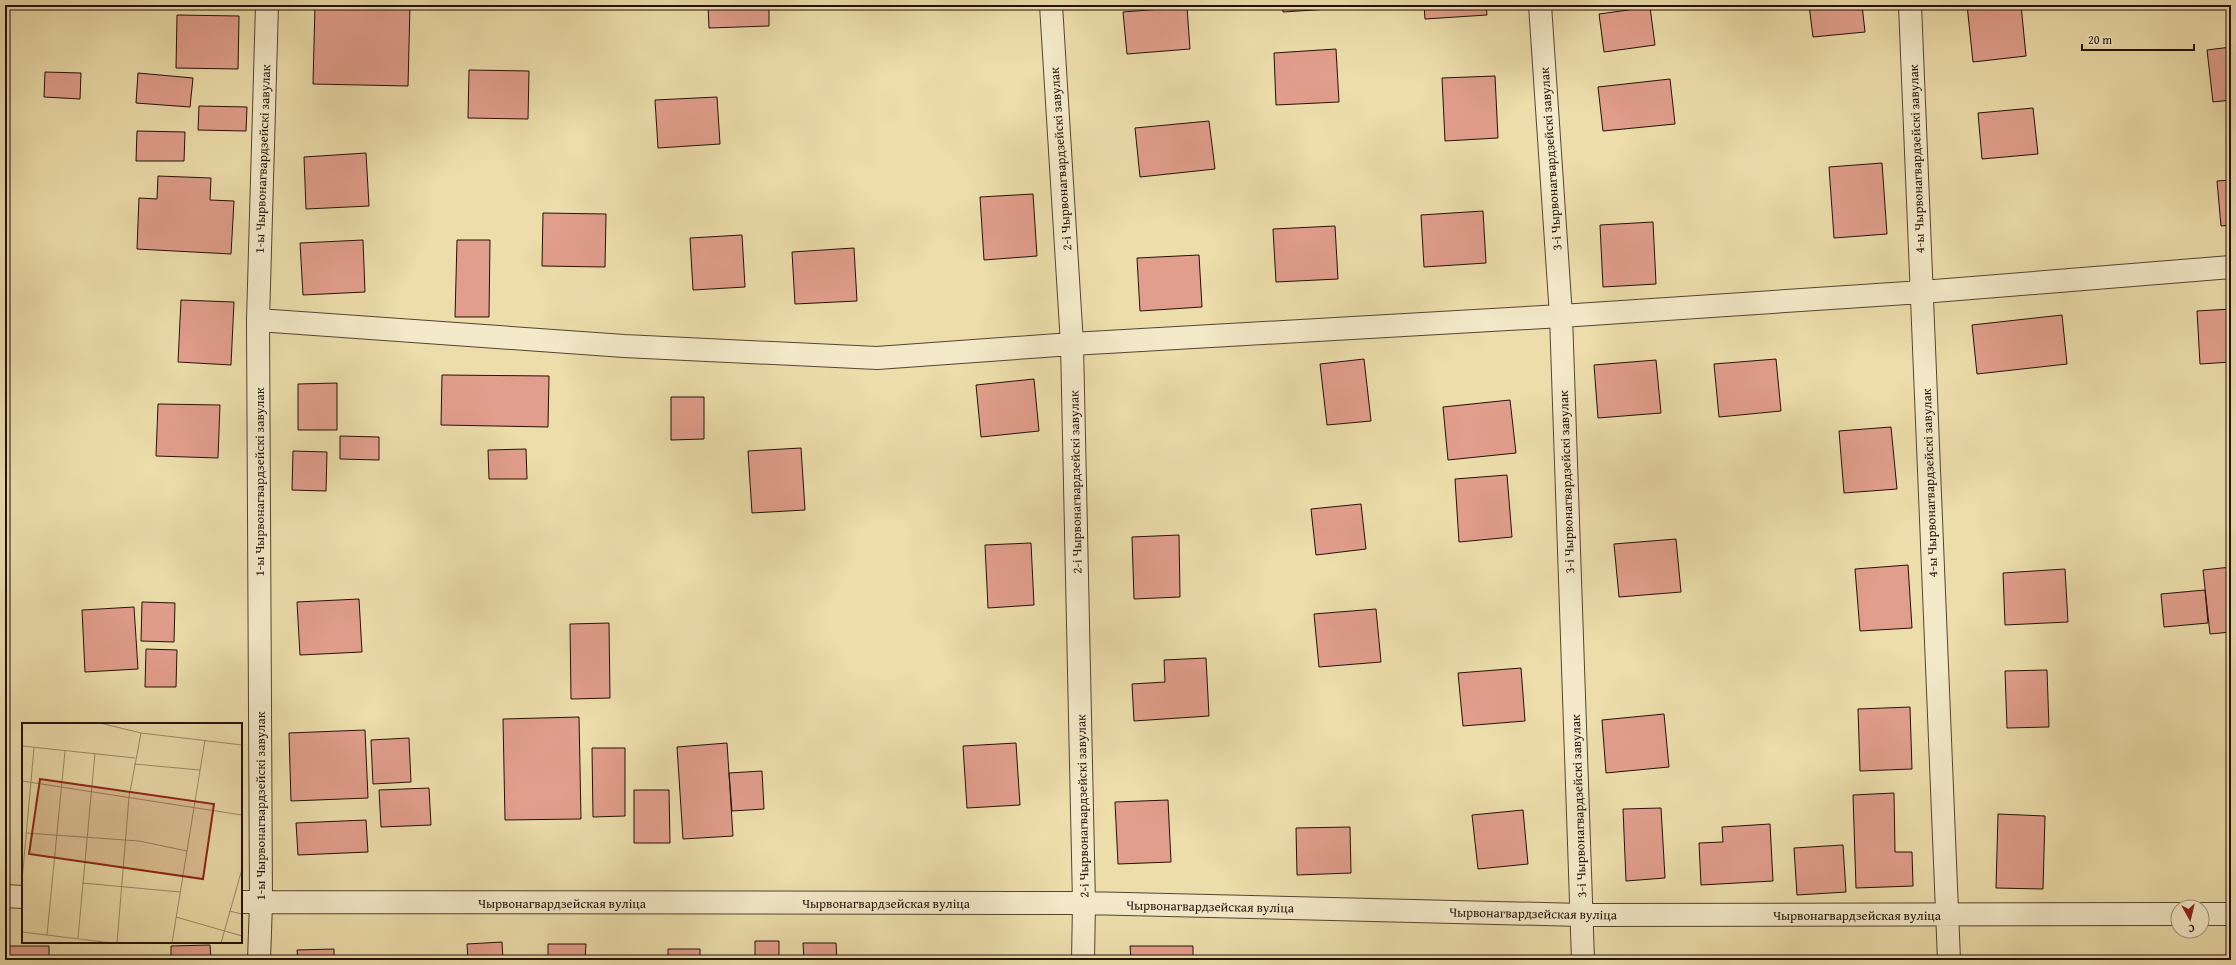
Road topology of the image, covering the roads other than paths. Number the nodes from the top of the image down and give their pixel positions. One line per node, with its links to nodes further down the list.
1 (267, 5): 8 (street, 1-ы Чырвонагвардзейскі завулак)
2 (1051, 5): 9 (street, 2-і Чырвонагвардзейскі завулак)
3 (1540, 5): 7 (street, 3-і Чырвонагвардзейскі завулак)
4 (1910, 5): 6 (street, 4-ы Чырвонагвардзейскі завулак)
5 (2231, 267): 6 (street)
6 (1922, 292): 7 (street); 18 (street, 4-ы Чырвонагвардзейскі завулак)
7 (1561, 316): 9 (street); 17 (street, 3-і Чырвонагвардзейскі завулак)
8 (258, 320): 9 (street); 12 (street, 1-ы Чырвонагвардзейскі завулак)
9 (1072, 344): 13 (street, 2-і Чырвонагвардзейскі завулак)
10 (5, 896): 11 (street)
11 (22, 897)
12 (251, 902): 13 (street, Чырвонагвардзейская вуліца); 19 (street, 1-ы Чырвонагвардзейскі завулак)
13 (1084, 903): 17 (street, Чырвонагвардзейская вуліца); 20 (street, 2-і Чырвонагвардзейскі завулак)
14 (2170, 914): 18 (street, Чырвонагвардзейская вуліца)
15 (2210, 914): 16 (street)
16 (2231, 914)
17 (1582, 915): 18 (street, Чырвонагвардзейская вуліца); 21 (street, 3-і Чырвонагвардзейскі завулак)
18 (1947, 916): 22 (street, 4-ы Чырвонагвардзейскі завулак)
19 (258, 960)
20 (1083, 960)
21 (1583, 960)
22 (1949, 960)

